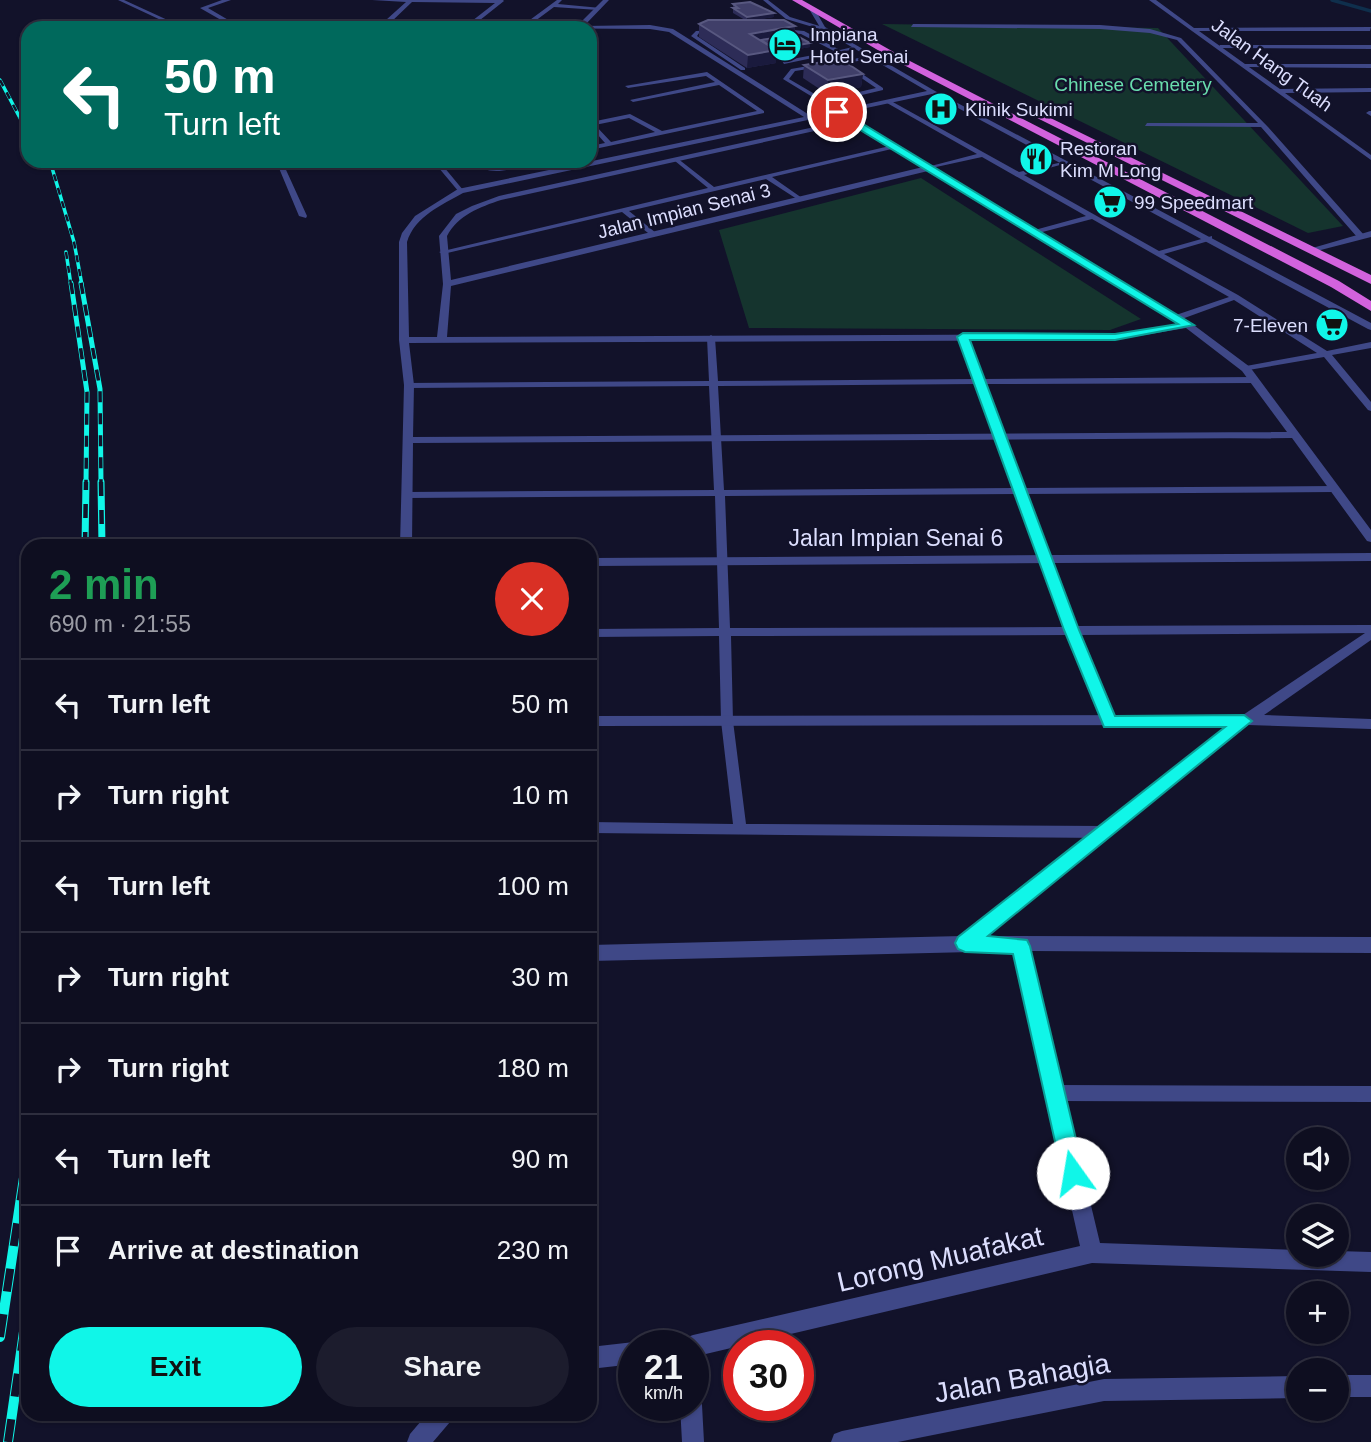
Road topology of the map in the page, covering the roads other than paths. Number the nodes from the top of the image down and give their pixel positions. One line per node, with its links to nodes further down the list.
1 (120, 0): 14 (lane)
2 (228, 0): 15 (street)
3 (375, 0): 4 (street)
4 (411, 0): 10 (street); 16 (street)
5 (560, 0): 11 (lane)
6 (607, 0): 13 (street)
7 (765, 0): 22 (lane)
8 (796, 0): 12 (highway)
9 (1152, 0): 23 (street, Jalan Hang Tuah)
10 (502, 1): 17 (street)
11 (555, 5): 13 (lane); 18 (lane)
12 (814, 5): 22 (street); 27 (highway); 47 (highway)
13 (598, 8): 19 (street)
14 (166, 21)
15 (226, 21)
16 (389, 21)
17 (475, 21)
18 (532, 21)
19 (585, 21)
20 (913, 26): 53 (lane)
21 (597, 27): 31 (street)
22 (823, 28): 30 (street)
23 (1196, 29): 24 (street); 28 (street, Jalan Hang Tuah)
24 (1370, 30)
25 (723, 31): 31 (lane)
26 (773, 31): 32 (lane)
27 (887, 38)
28 (1220, 47): 29 (lane); 36 (street, Jalan Hang Tuah)
29 (1371, 47)
30 (857, 48): 32 (lane); 33 (street)
31 (709, 50): 38 (lane); 49 (street)
32 (839, 51): 34 (lane)
33 (874, 57): 35 (lane); 43 (street)
34 (785, 62)
35 (841, 62): 35 (lane)
36 (1247, 65): 37 (street); 42 (street, Jalan Hang Tuah)
37 (1371, 66)
38 (743, 69)
39 (720, 83): 40 (lane); 44 (lane); 55 (lane)
40 (628, 86)
41 (1371, 90): 42 (street)
42 (1280, 91): 62 (street, Jalan Hang Tuah)
43 (933, 92): 46 (street); 47 (highway); 65 (street)
44 (633, 100)
45 (1010, 101): 83 (highway)
46 (889, 102): 48 (street); 61 (lane)
47 (986, 103): 89 (highway)
48 (837, 112): 49 (street); 50 (street)
49 (810, 118): 58 (street)
50 (852, 121): 59 (street); 63 (street)
51 (597, 123): 55 (lane)
52 (1147, 125): 53 (lane)
53 (1262, 125): 81 (lane)
54 (597, 129): 56 (lane)
55 (658, 133): 56 (lane); 58 (lane)
56 (613, 143): 57 (lane); 60 (lane)
57 (597, 146)
58 (671, 147): 60 (street)
59 (894, 147): 69 (street); 71 (lane)
60 (631, 155): 64 (street)
61 (981, 155): 69 (lane); 70 (lane)
62 (1371, 158)
63 (677, 160): 72 (lane); 84 (street)
64 (597, 162)
65 (1065, 162): 70 (lane); 82 (street)
66 (282, 168): 76 (lane)
67 (442, 168): 73 (lane)
68 (570, 168): 73 (street)
69 (929, 168): 74 (street, Jalan Impian Senai 3); 78 (street)
70 (1017, 175): 77 (lane)
71 (766, 176): 72 (lane); 74 (lane)
72 (713, 189): 75 (lane)
73 (461, 191): 96 (street)
74 (800, 199): 80 (street, Jalan Impian Senai 3)
75 (624, 210): 80 (lane); 84 (lane)
76 (303, 216)
77 (1091, 217): 78 (lane); 85 (lane)
78 (1034, 233): 90 (street)
79 (1371, 234): 81 (street)
80 (653, 235): 87 (street, Jalan Impian Senai 3)
81 (1360, 236): 83 (street)
82 (1209, 238): 85 (lane); 92 (street)
83 (1313, 249): 86 (highway)
84 (443, 252): 87 (street)
85 (1156, 254): 88 (lane)
86 (1371, 280)
87 (447, 284): 94 (street)
88 (1235, 298): 90 (lane); 98 (lane)
89 (1371, 307)
90 (1176, 318): 91 (street)
91 (1188, 325): 93 (street); 99 (street)
92 (1371, 327)
93 (963, 337): 95 (street); 101 (lane)
94 (442, 338): 95 (street); 96 (street)
95 (711, 338): 102 (lane)
96 (404, 340): 103 (street)
97 (1371, 345): 98 (lane)
98 (1327, 355): 99 (lane); 104 (lane)
99 (1246, 369): 100 (street)
100 (1255, 380): 101 (lane); 106 (street)
101 (980, 381): 102 (lane); 105 (lane)
102 (713, 382): 103 (lane); 107 (lane)
103 (409, 385): 108 (street)
104 (1371, 408)
105 (999, 435): 106 (street); 107 (street); 109 (lane)
106 (1296, 435): 110 (street)
107 (716, 437): 108 (street); 111 (lane)
108 (408, 440): 112 (street)
109 (1018, 489): 110 (lane); 111 (lane); 116 (lane)
110 (1335, 489): 113 (street)
111 (719, 492): 112 (lane); 117 (lane)
112 (407, 495): 114 (street)
113 (1371, 538)
114 (406, 539)
115 (1371, 557): 116 (street, Jalan Impian Senai 6)
116 (1046, 558): 117 (street, Jalan Impian Senai 6); 119 (lane)
117 (723, 560): 118 (street, Jalan Impian Senai 6); 122 (lane)
118 (597, 562)
119 (1072, 630): 120 (lane); 122 (lane); 126 (lane)
120 (1371, 631): 125 (street)
121 (597, 633): 122 (lane)
122 (726, 634): 124 (lane)
123 (597, 721): 124 (street)
124 (727, 721): 126 (street); 129 (lane)
125 (1244, 721): 126 (street); 127 (street); 130 (street)
126 (1110, 723)
127 (1371, 724)
128 (597, 828): 129 (lane)
129 (740, 828): 130 (lane)
130 (1105, 832): 131 (street)
131 (965, 943): 133 (street); 134 (street)
132 (1371, 945): 133 (street)
133 (1021, 946): 135 (street)
134 (597, 953)
135 (1055, 1093): 136 (lane); 137 (street)
136 (1371, 1094)
137 (1092, 1253): 138 (street, Lorong Muafakat); 139 (street, Lorong Muafakat)
138 (1371, 1262)
139 (709, 1342)
140 (618, 1355): 141 (street)
141 (597, 1357)
142 (1349, 1386): 143 (street)
143 (1371, 1386)
144 (1286, 1387): 149 (street, Jalan Bahagia)
145 (436, 1421): 147 (street)
146 (692, 1421): 148 (street)
147 (418, 1442)
148 (693, 1442)
149 (842, 1442)

